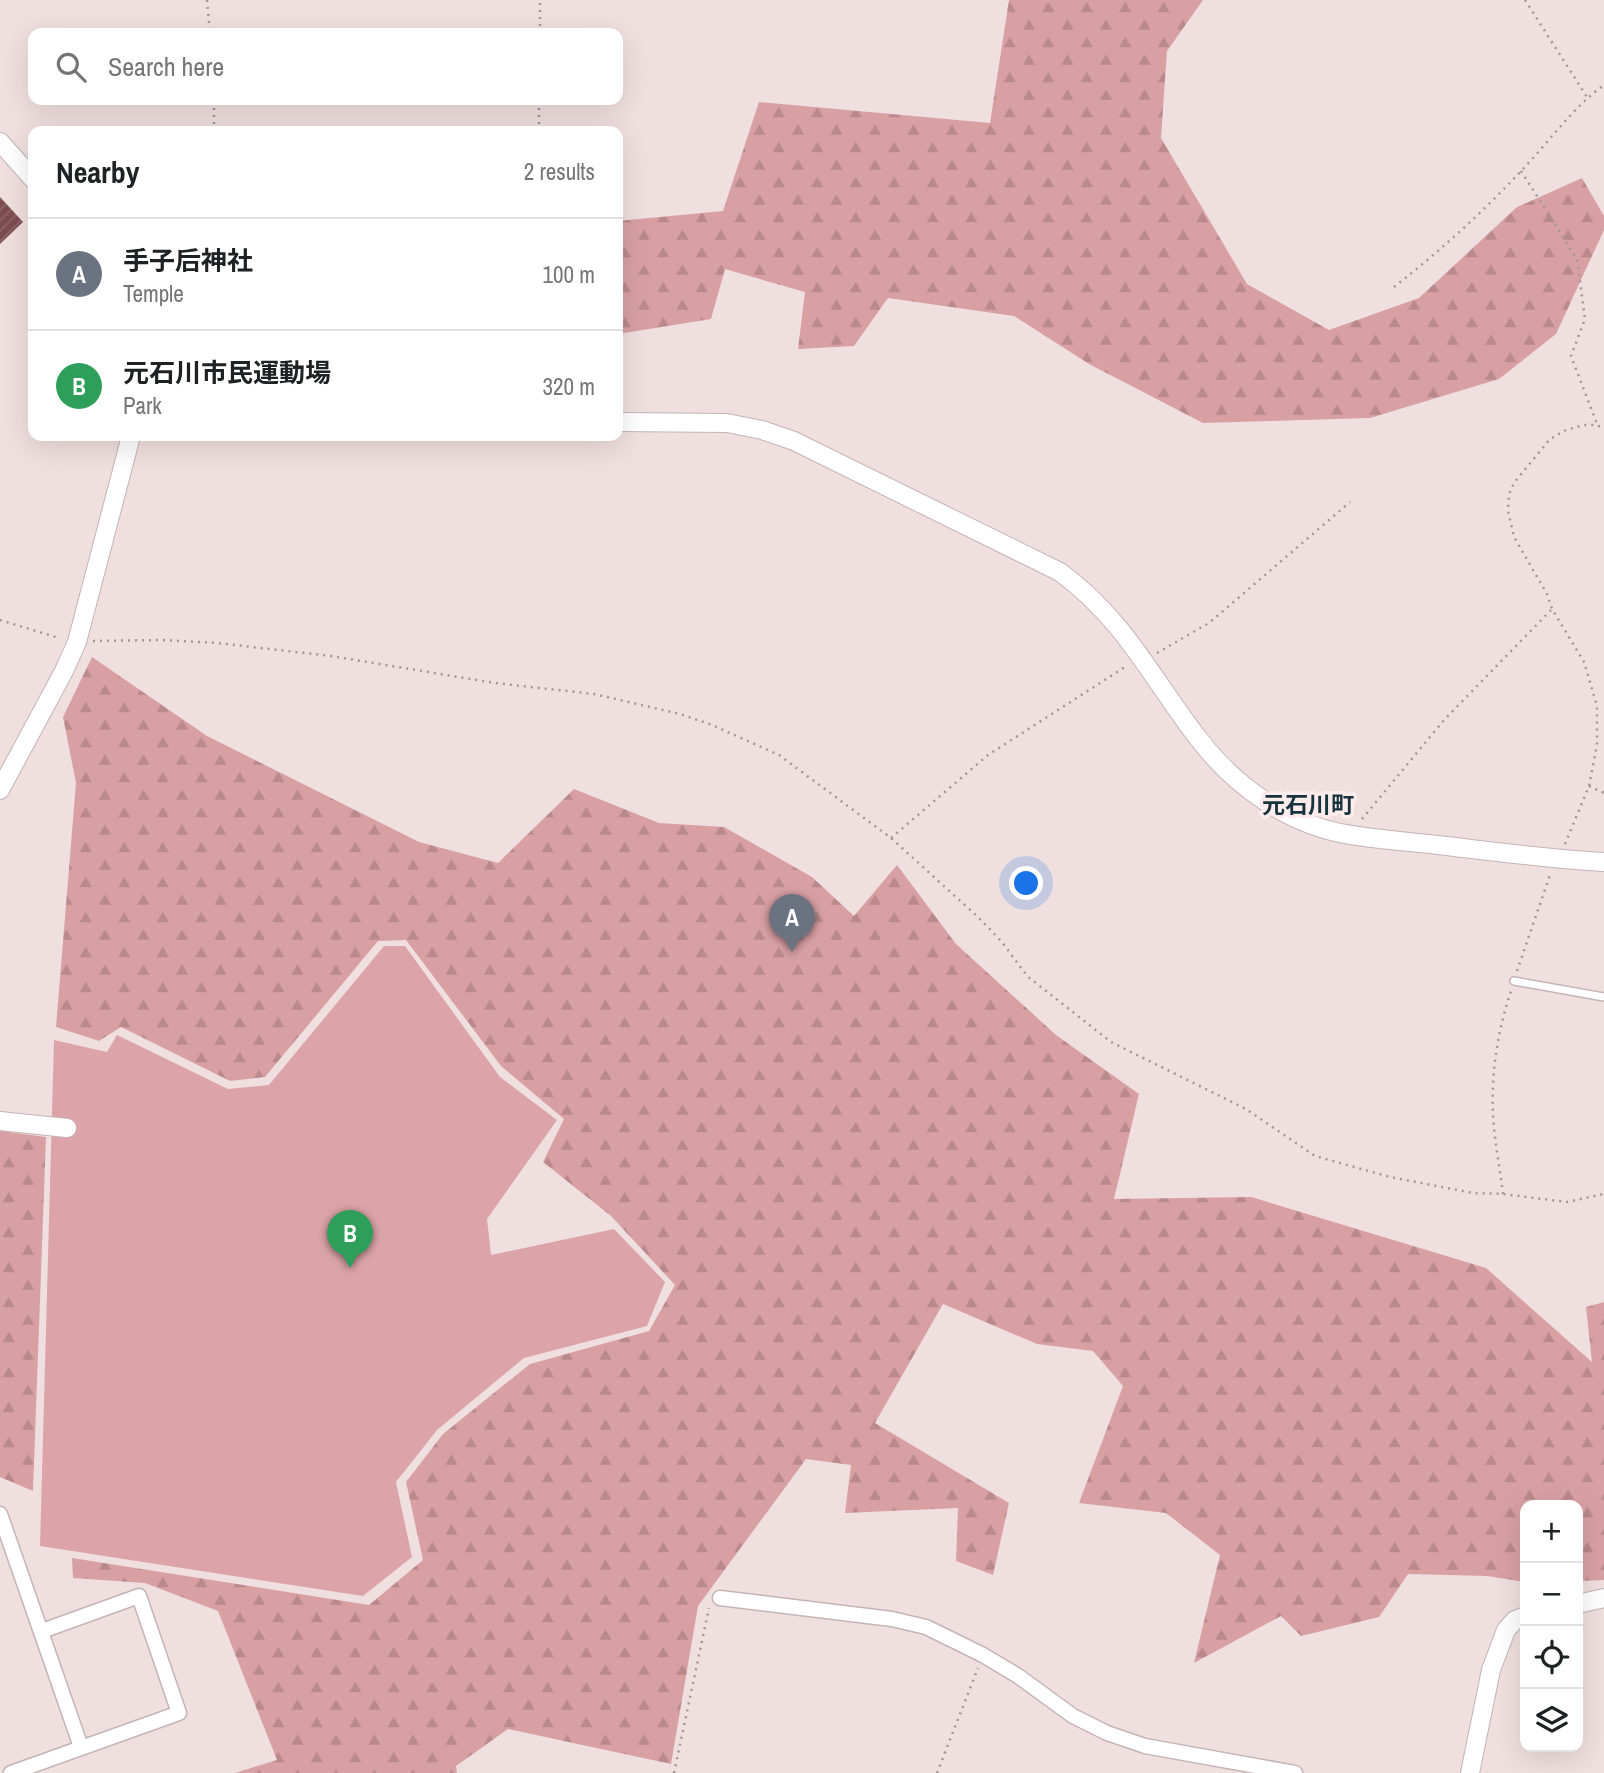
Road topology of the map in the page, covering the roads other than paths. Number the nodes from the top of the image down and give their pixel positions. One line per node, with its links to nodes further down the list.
1 (0, 142): 2 (street)
2 (28, 173)
3 (623, 422): 6 (street)
4 (130, 441): 5 (street)
5 (0, 790)
6 (1604, 862)
7 (1514, 981): 8 (lane)
8 (1604, 997)
9 (0, 1121): 10 (street)
10 (67, 1128)
11 (0, 1514): 16 (street)
12 (720, 1598): 19 (street)
13 (1604, 1598): 14 (street)
14 (1583, 1603)
15 (1520, 1618): 20 (street)
16 (42, 1632): 17 (street); 17 (street)
17 (82, 1747): 18 (street)
18 (11, 1773)
19 (1295, 1773)
20 (1470, 1773)

